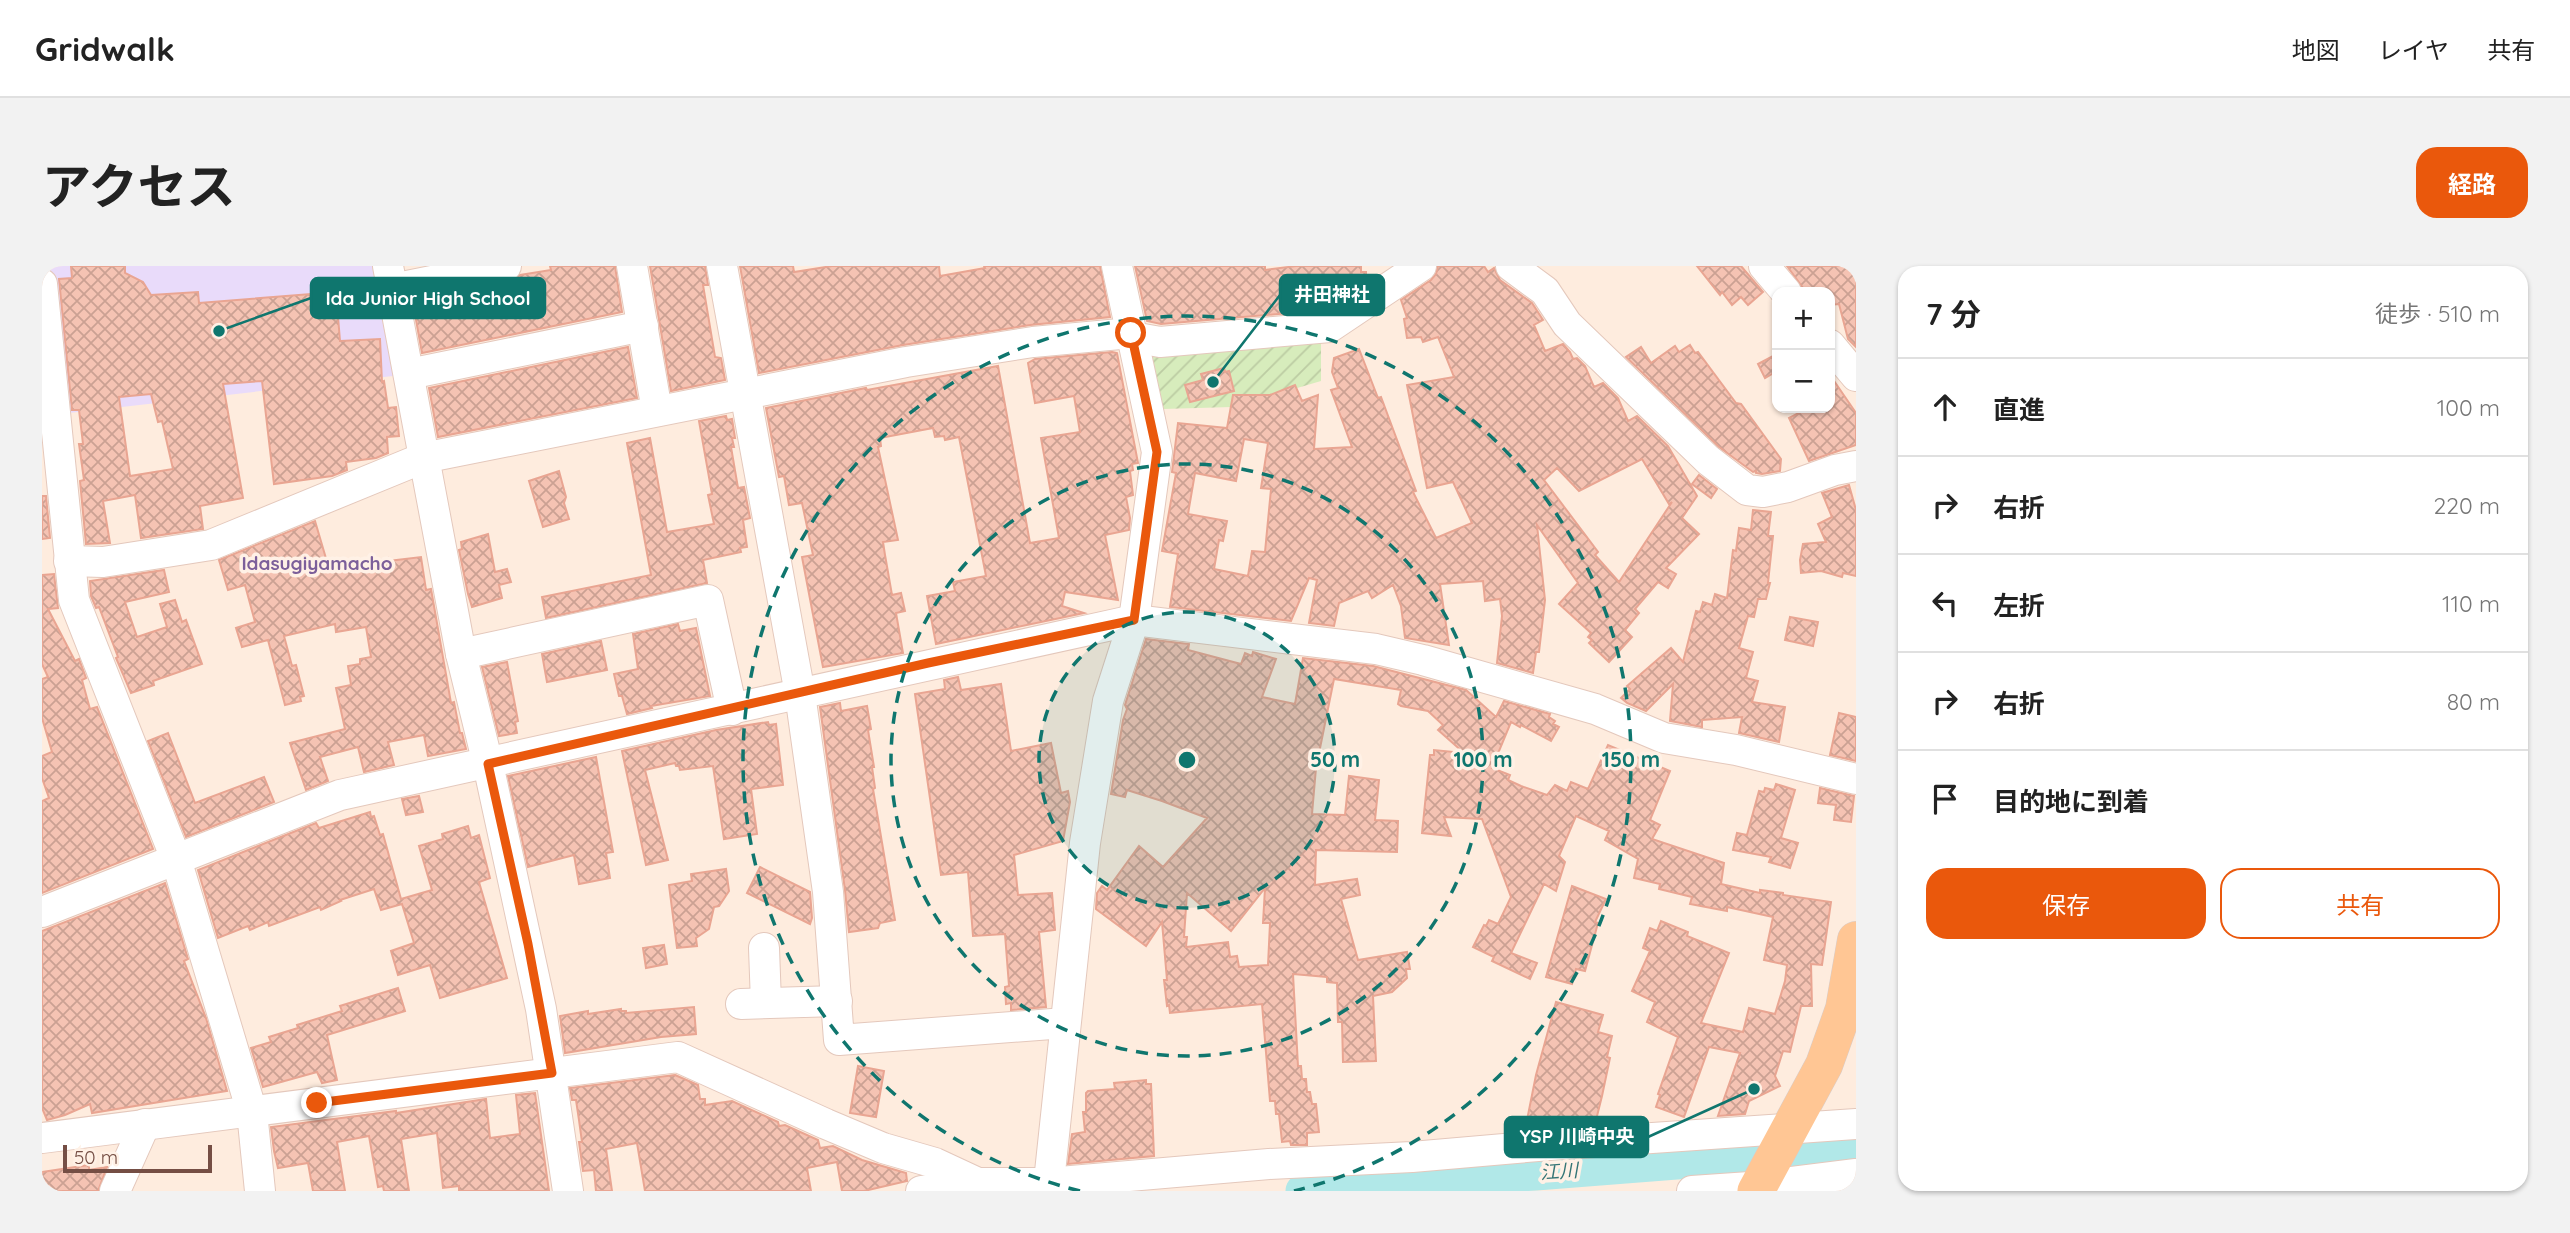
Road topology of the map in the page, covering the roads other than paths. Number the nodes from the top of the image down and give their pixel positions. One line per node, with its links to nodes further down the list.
1 (506, 266): 8 (street)
2 (632, 266): 11 (street)
3 (722, 266): 16 (street)
4 (1117, 266): 12 (street)
5 (1421, 266): 12 (street)
6 (1511, 266): 19 (street)
7 (1764, 266): 10 (street)
8 (390, 278): 14 (street)
9 (42, 284): 20 (street)
10 (1782, 287)
11 (643, 326): 14 (street); 17 (street)
12 (1132, 335): 16 (street); 21 (street)
13 (1834, 350): 15 (street)
14 (409, 374): 18 (street)
15 (1856, 376)
16 (746, 394): 17 (street); 23 (street)
17 (657, 411): 18 (street)
18 (422, 458): 20 (street); 22 (street)
19 (1856, 466)
20 (60, 555): 27 (street)
21 (1134, 620): 23 (street); 26 (street); 33 (street)
22 (461, 654): 24 (street); 25 (street)
23 (800, 694): 24 (street); 31 (street)
24 (732, 710): 25 (street)
25 (488, 764): 27 (street); 34 (street)
26 (1856, 779)
27 (176, 859): 28 (street); 35 (street)
28 (42, 912)
29 (1856, 940): 38 (main road)
30 (764, 948): 31 (street)
31 (837, 1001): 33 (street)
32 (1856, 1008): 38 (main road)
33 (1065, 1023): 42 (street)
34 (552, 1073): 35 (street); 41 (street); 46 (street)
35 (251, 1112): 36 (street); 45 (street)
36 (145, 1124): 39 (street); 44 (street)
37 (1856, 1125): 38 (street)
38 (1797, 1130): 42 (street); 43 (main road)
39 (42, 1138)
40 (1856, 1174): 43 (street)
41 (978, 1183): 42 (street); 47 (street)
42 (1048, 1187)
43 (1764, 1188): 48 (street)
44 (115, 1191)
45 (260, 1191)
46 (568, 1191)
47 (921, 1191)
48 (1692, 1191)

